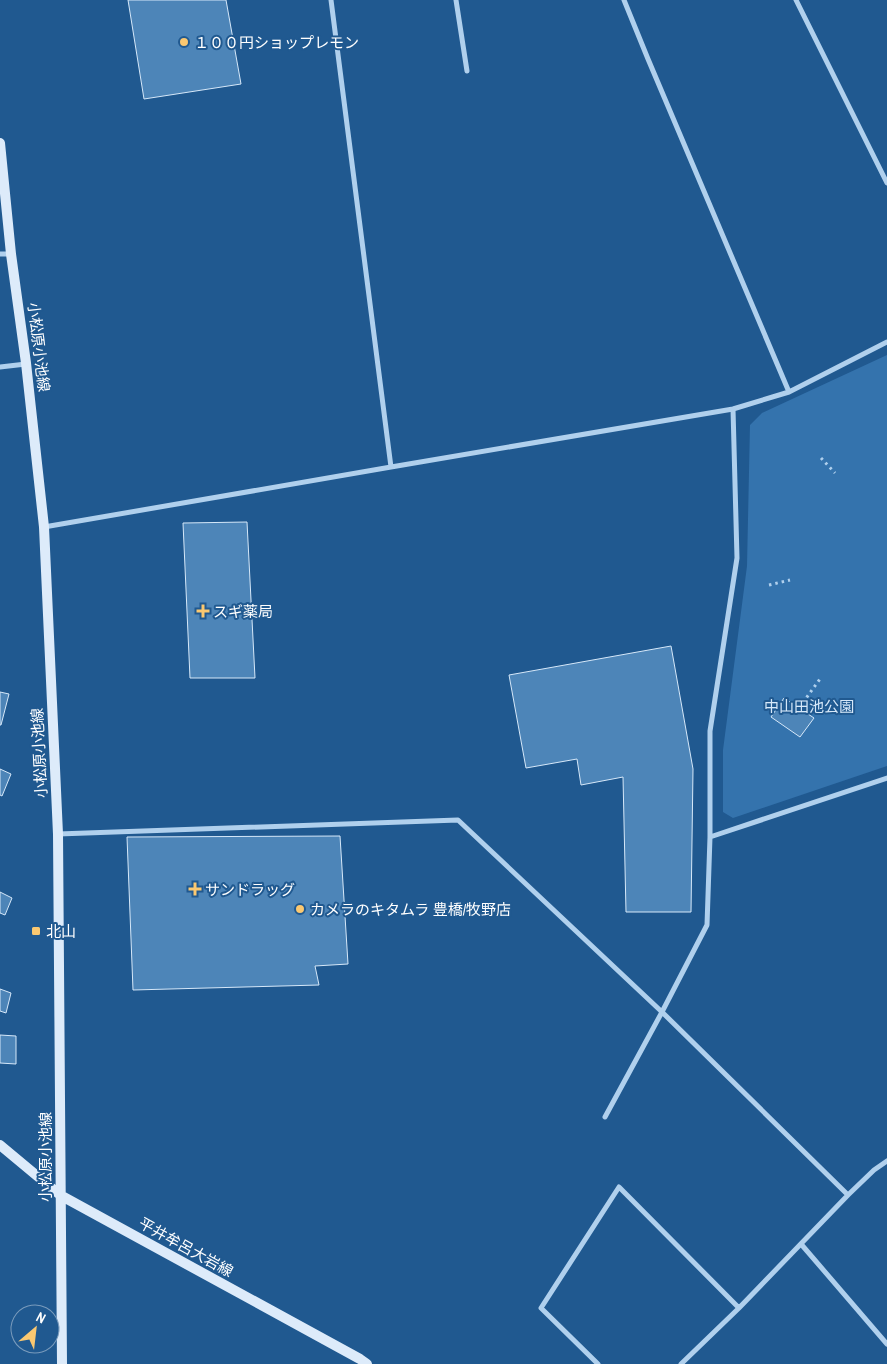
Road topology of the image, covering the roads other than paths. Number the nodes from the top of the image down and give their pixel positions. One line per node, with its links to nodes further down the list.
1 (331, 0): 15 (street)
2 (456, 0): 5 (street)
3 (624, 0): 13 (street)
4 (796, 0): 7 (street)
5 (467, 71)
6 (0, 143): 9 (main road, 小松原小池線)
7 (887, 183)
8 (0, 254): 9 (street)
9 (11, 254): 11 (main road, 小松原小池線)
10 (887, 342): 13 (street)
11 (26, 364): 12 (street); 16 (main road, 小松原小池線)
12 (0, 367)
13 (789, 392): 14 (street)
14 (733, 409): 15 (street); 19 (street)
15 (390, 466): 16 (street)
16 (44, 527): 18 (main road, 小松原小池線)
17 (887, 778): 19 (street)
18 (58, 834): 20 (street); 24 (main road, 小松原小池線)
19 (710, 837): 20 (street)
20 (662, 1012): 21 (street); 25 (street)
21 (605, 1117)
22 (0, 1145): 24 (main road, 平井牟呂大岩線)
23 (887, 1161): 25 (street)
24 (60, 1195): 29 (main road, 小松原小池線); 30 (main road, 平井牟呂大岩線)
25 (848, 1195): 26 (street)
26 (801, 1244): 27 (street); 28 (street)
27 (739, 1308): 31 (street); 32 (street)
28 (887, 1344)
29 (62, 1364)
30 (367, 1364)
31 (598, 1364)
32 (681, 1364)

